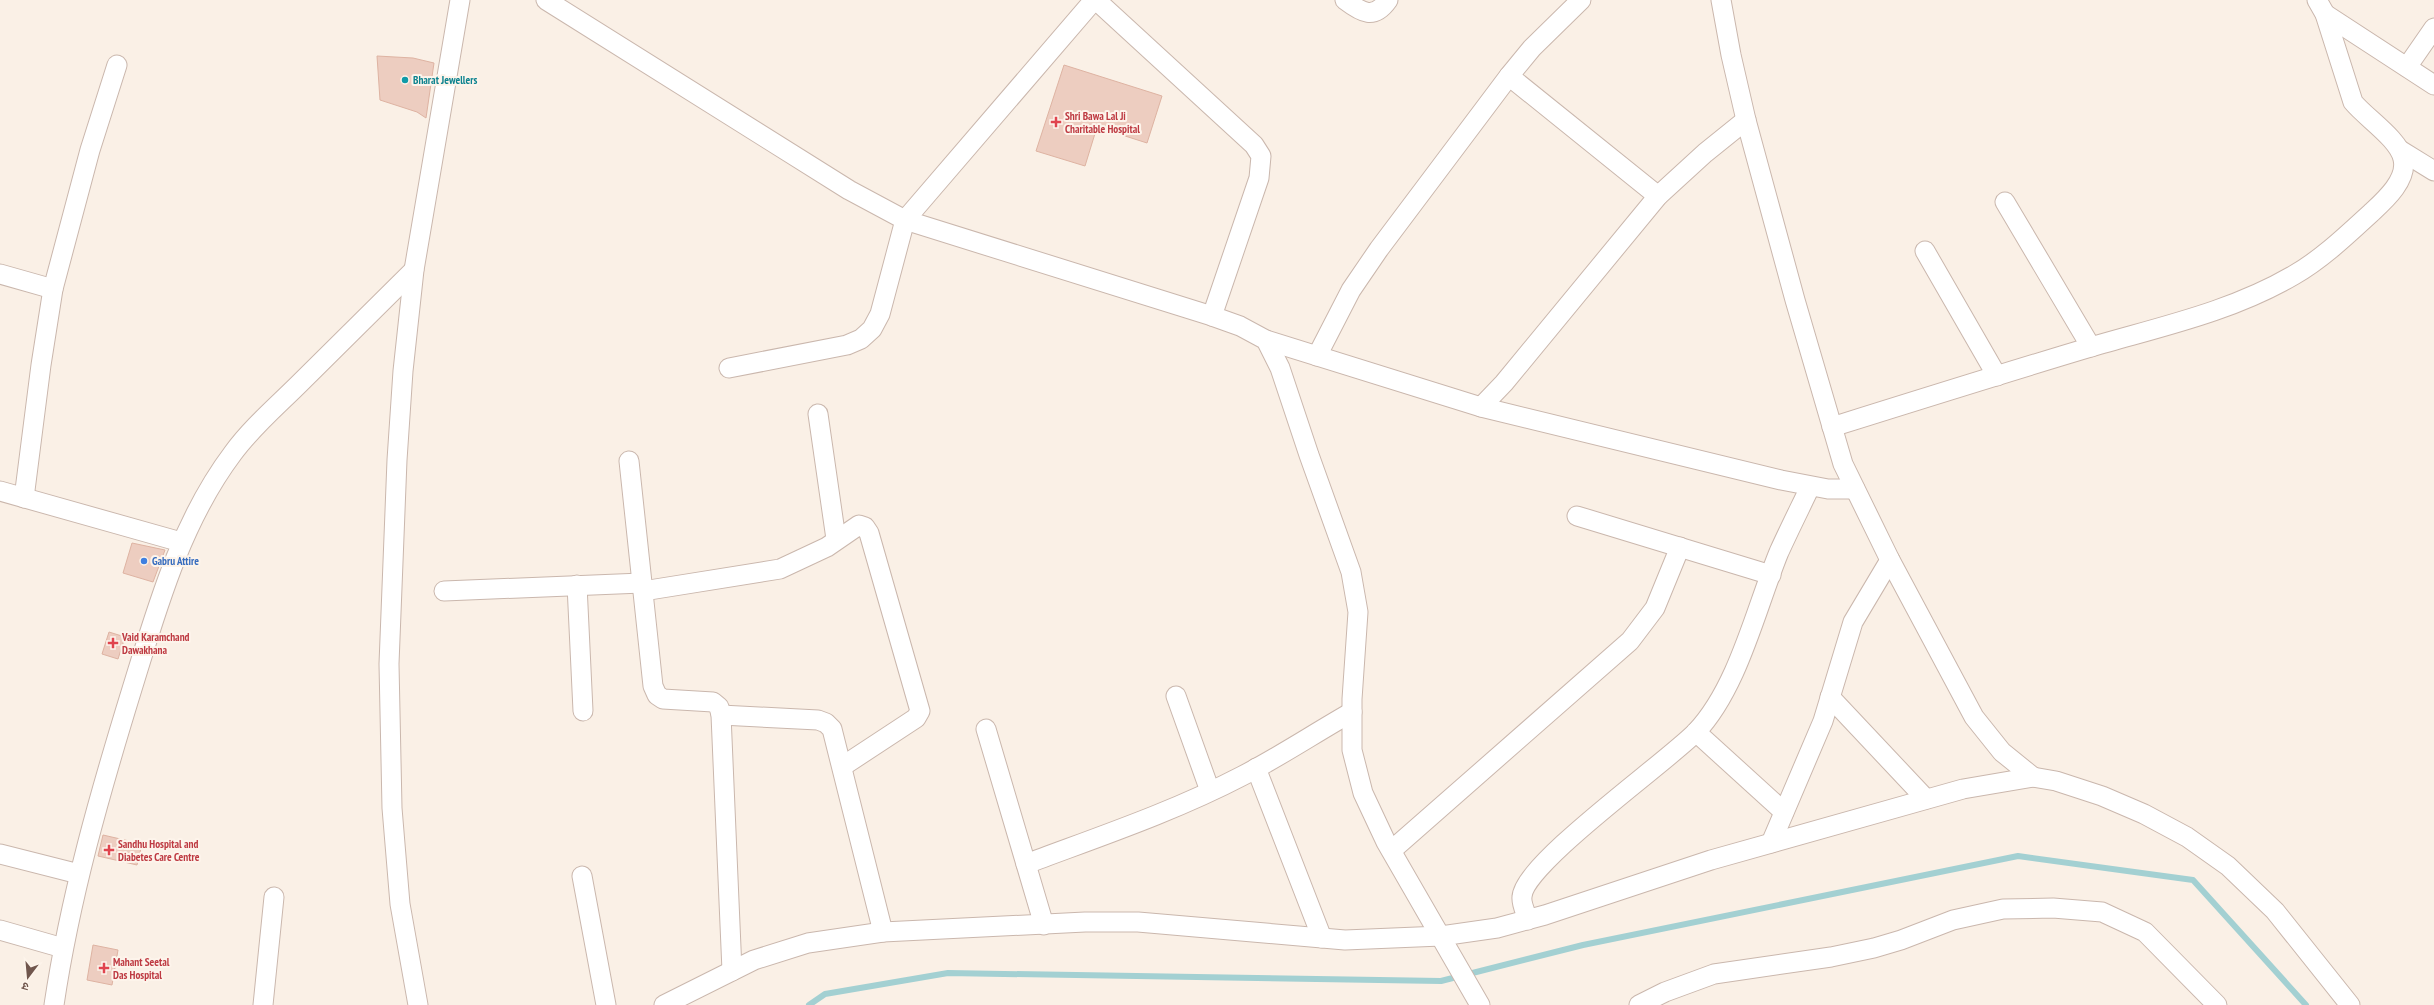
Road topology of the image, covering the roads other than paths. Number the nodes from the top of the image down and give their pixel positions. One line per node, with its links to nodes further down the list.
1 (460, 0): 21 (street)
2 (546, 0): 19 (street)
3 (1095, 0): 19 (street); 24 (street)
4 (1345, 0): 5 (street)
5 (1388, 0)
6 (1581, 0): 12 (street)
7 (1721, 0): 14 (street)
8 (2321, 7): 11 (street); 15 (street)
9 (2434, 28): 11 (street)
10 (117, 65): 23 (street)
11 (2407, 67): 13 (street)
12 (1509, 76): 17 (street); 27 (street)
13 (2434, 85)
14 (1746, 120): 17 (street); 32 (street)
15 (2400, 150): 16 (street); 26 (street)
16 (2434, 171)
17 (1658, 196): 30 (street)
18 (2005, 202): 26 (street)
19 (905, 220): 24 (street); 28 (street)
20 (1925, 251): 29 (street)
21 (414, 270): 40 (street); 78 (street)
22 (0, 274): 23 (street)
23 (53, 289): 37 (street)
24 (1212, 316): 25 (street)
25 (1266, 340): 27 (street); 50 (street)
26 (2090, 347): 29 (street)
27 (1317, 356): 30 (street)
28 (729, 368)
29 (1997, 376): 32 (street)
30 (1480, 407): 34 (street)
31 (818, 414): 39 (street)
32 (1832, 427): 35 (street)
33 (629, 461): 45 (street)
34 (1810, 486): 35 (street); 43 (street)
35 (1855, 489): 42 (street)
36 (0, 491): 37 (street)
37 (24, 498): 40 (street)
38 (1577, 516): 41 (street)
39 (836, 539): 45 (street); 54 (street)
40 (181, 542): 64 (street)
41 (1680, 547): 43 (street); 61 (street)
42 (1890, 560): 48 (street); 56 (street)
43 (1771, 575): 53 (street)
44 (577, 585): 45 (street); 46 (street); 49 (street)
45 (642, 587): 51 (street)
46 (444, 590)
47 (1176, 696): 57 (street)
48 (1830, 697): 58 (street); 59 (street)
49 (583, 711)
50 (1352, 712): 55 (street); 61 (street)
51 (722, 715): 54 (street); 74 (street)
52 (986, 729): 63 (street)
53 (1696, 732): 59 (street); 67 (street)
54 (843, 766): 70 (street)
55 (1256, 768): 57 (street); 71 (street)
56 (2033, 777): 58 (street); 83 (street)
57 (1210, 791): 63 (street)
58 (1926, 799): 60 (street)
59 (1784, 812): 60 (street)
60 (1770, 843): 67 (street)
61 (1392, 850): 72 (street)
62 (0, 854): 64 (street)
63 (1026, 864): 68 (street)
64 (79, 874): 73 (street)
65 (582, 876): 79 (street)
66 (274, 897): 77 (street)
67 (1528, 920): 72 (street)
68 (1044, 925): 70 (street); 71 (street)
69 (0, 930): 73 (street)
70 (883, 932): 74 (street)
71 (1322, 938): 72 (street)
72 (1446, 944): 75 (street)
73 (63, 948): 76 (street)
74 (732, 971): 80 (street)
75 (1479, 1003)
76 (54, 1005)
77 (263, 1005)
78 (418, 1005)
79 (606, 1005)
80 (664, 1005)
81 (1639, 1005): 82 (street)
82 (2217, 1005)
83 (2350, 1005)

